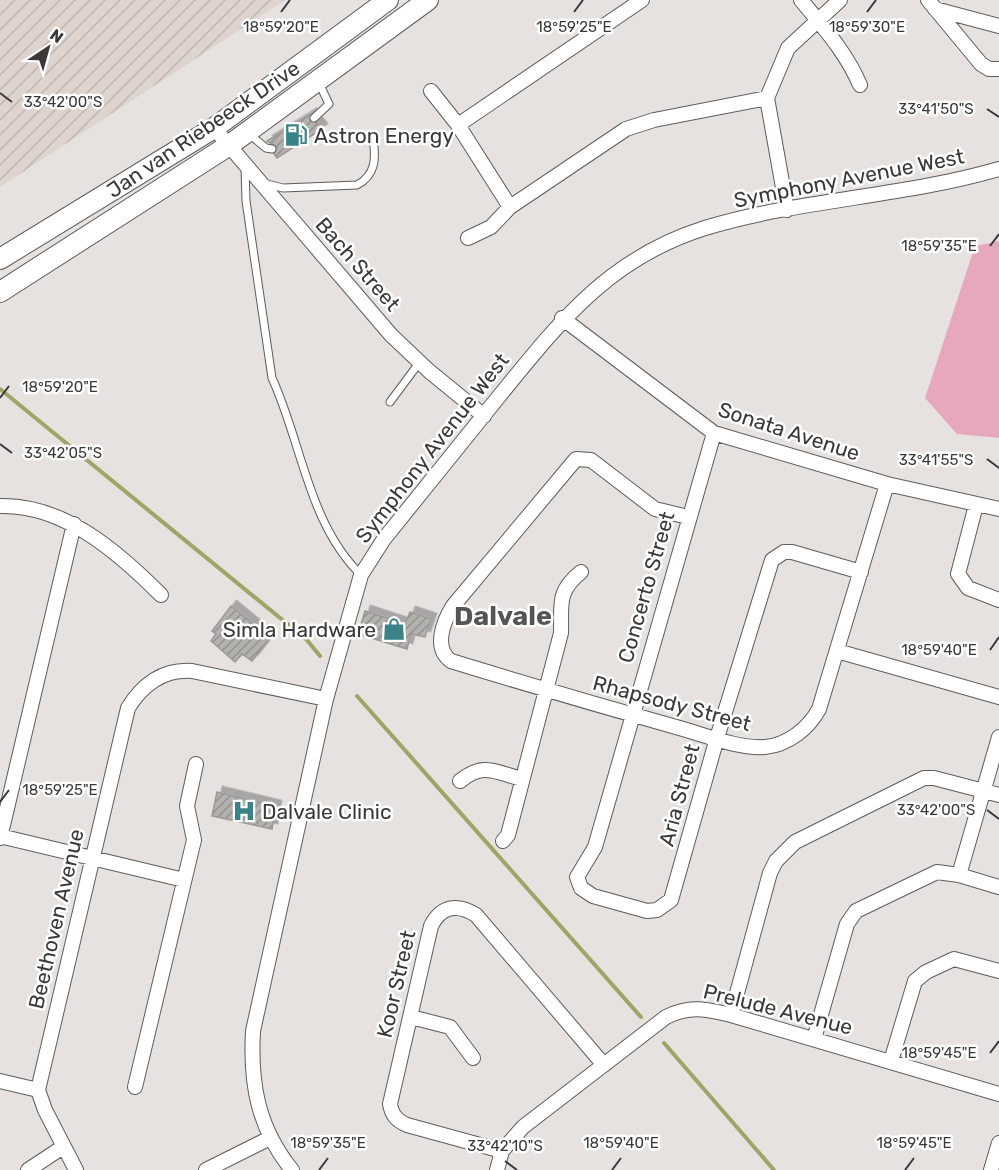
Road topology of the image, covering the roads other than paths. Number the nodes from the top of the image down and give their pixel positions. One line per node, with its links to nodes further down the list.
1 (388, 0): 16 (main road, Jan van Riebeeck Drive)
2 (428, 0): 10 (main road, Jan van Riebeeck Drive)
3 (642, 0): 15 (street)
4 (801, 0): 7 (street)
5 (840, 0): 7 (street)
6 (931, 4): 8 (street); 9 (street)
7 (817, 19): 11 (street); 13 (street)
8 (999, 26)
9 (999, 69)
10 (317, 81): 14 (lane); 17 (main road, Jan van Riebeeck Drive)
11 (860, 85)
12 (431, 92): 15 (street)
13 (767, 98): 24 (street); 25 (street)
14 (314, 118)
15 (458, 125): 24 (street)
16 (214, 128): 19 (street, Bach Street); 27 (main road, Jan van Riebeeck Drive)
17 (247, 132): 19 (main road, Jan van Riebeeck Drive); 20 (lane)
18 (373, 139): 23 (lane)
19 (228, 146): 21 (street, Bach Street); 28 (main road, Jan van Riebeeck Drive)
20 (272, 149)
21 (245, 165): 23 (street, Bach Street); 42 (lane)
22 (999, 169): 25 (street, Symphony Avenue West)
23 (259, 181): 30 (street, Bach Street)
24 (510, 207): 26 (street)
25 (787, 210): 29 (street, Symphony Avenue West)
26 (468, 238)
27 (0, 259)
28 (0, 292)
29 (562, 318): 32 (street, Symphony Avenue West); 33 (street, Sonata Avenue)
30 (420, 363): 31 (lane); 32 (street, Bach Street)
31 (390, 402)
32 (483, 416): 42 (street, Symphony Avenue West)
33 (714, 433): 34 (street, Sonata Avenue); 38 (street, Concerto Street)
34 (887, 484): 35 (street, Sonata Avenue); 41 (street, Rhapsody Street)
35 (976, 505): 37 (street, Sonata Avenue); 44 (street)
36 (0, 506): 39 (street)
37 (999, 509)
38 (688, 517): 46 (street, Rhapsody Street); 49 (street, Concerto Street)
39 (74, 524): 43 (street); 57 (street)
40 (581, 572): 46 (street)
41 (861, 572): 45 (street, Rhapsody Street); 51 (street, Aria Street)
42 (361, 575): 48 (street, Symphony Avenue West)
43 (161, 595)
44 (999, 600)
45 (837, 651): 47 (street); 51 (street, Rhapsody Street)
46 (546, 690): 49 (street, Rhapsody Street); 53 (street)
47 (999, 697)
48 (326, 699): 59 (street, Beethoven Avenue); 75 (street, Symphony Avenue West)
49 (632, 714): 51 (street, Rhapsody Street); 63 (street, Concerto Street)
50 (999, 737): 55 (street)
51 (717, 738): 63 (street, Aria Street)
52 (196, 764): 61 (street)
53 (522, 779): 54 (street); 58 (street)
54 (460, 781)
55 (984, 790): 56 (street); 60 (street); 65 (street)
56 (999, 795)
57 (0, 837): 59 (street)
58 (503, 841)
59 (92, 857): 61 (street); 73 (street, Beethoven Avenue)
60 (959, 875): 62 (street); 67 (street)
61 (184, 880): 72 (street)
62 (999, 887)
63 (581, 888)
64 (999, 971): 69 (street)
65 (732, 1015): 67 (street, Prelude Avenue); 70 (street, Prelude Avenue)
66 (411, 1017): 68 (street); 70 (street, Koor Street); 78 (street, Koor Street)
67 (814, 1038): 69 (street, Prelude Avenue)
68 (473, 1058)
69 (891, 1061): 74 (street, Prelude Avenue)
70 (604, 1065): 78 (street, Prelude Avenue)
71 (0, 1081): 73 (street)
72 (135, 1087)
73 (38, 1090): 77 (street)
74 (999, 1094)
75 (270, 1138): 81 (street); 82 (street, Symphony Avenue West)
76 (999, 1143): 84 (street)
77 (63, 1147): 79 (street); 80 (street)
78 (502, 1151): 83 (street, Prelude Avenue)
79 (28, 1170)
80 (76, 1170)
81 (206, 1170)
82 (292, 1170)
83 (497, 1170)
84 (991, 1170)

